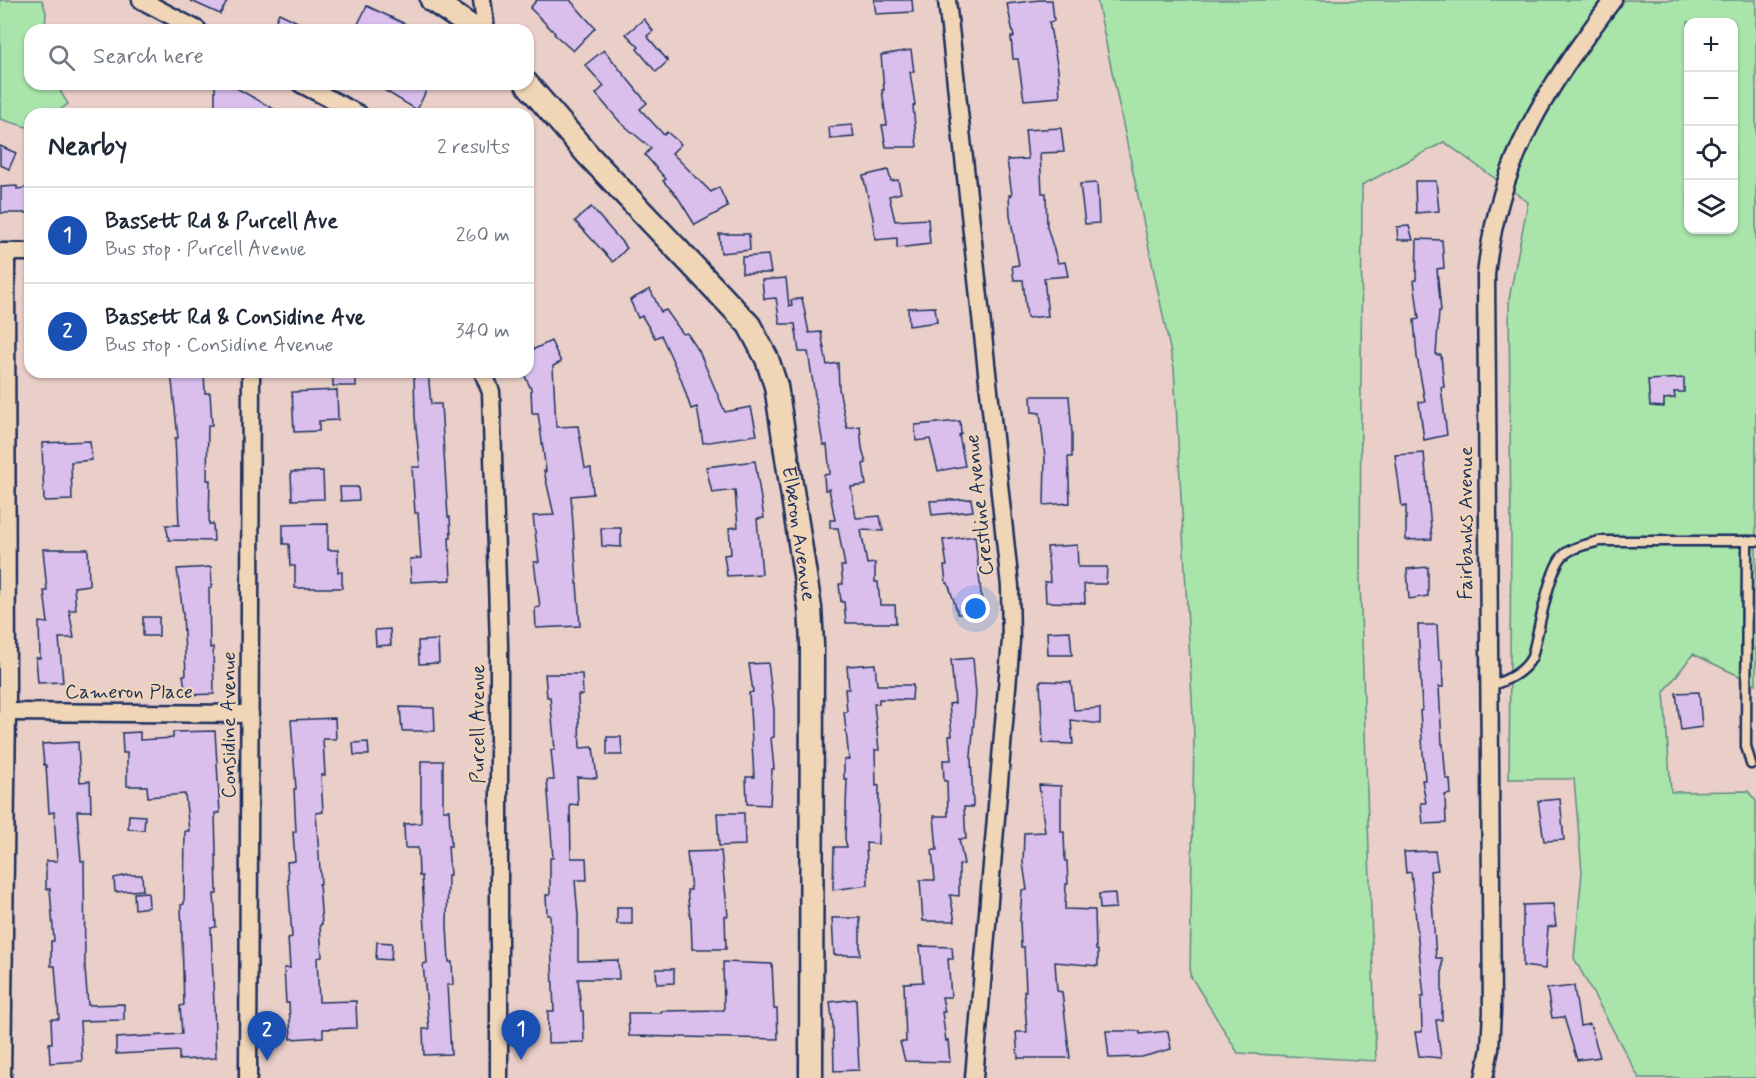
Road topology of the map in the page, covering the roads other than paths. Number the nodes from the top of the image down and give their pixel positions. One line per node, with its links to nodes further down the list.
1 (141, 0): 6 (street)
2 (432, 0): 7 (street)
3 (482, 0): 8 (street)
4 (947, 0): 25 (street, Crestline Avenue)
5 (1613, 0): 17 (street, Fairbanks Avenue)
6 (187, 24)
7 (467, 24)
8 (485, 24)
9 (313, 90): 11 (street)
10 (532, 90): 24 (street, Elberon Avenue)
11 (347, 108)
12 (3, 252): 13 (street); 18 (street)
13 (24, 252)
14 (251, 378): 19 (street, Considine Avenue)
15 (485, 378): 23 (street, Purcell Avenue)
16 (1751, 541): 17 (lane); 20 (lane)
17 (1488, 686): 26 (street, Fairbanks Avenue)
18 (7, 712): 19 (street, Cameron Place); 21 (street)
19 (250, 714): 22 (street, Considine Avenue)
20 (1751, 764)
21 (2, 1078)
22 (248, 1078)
23 (499, 1078)
24 (811, 1078)
25 (974, 1078)
26 (1484, 1078)

